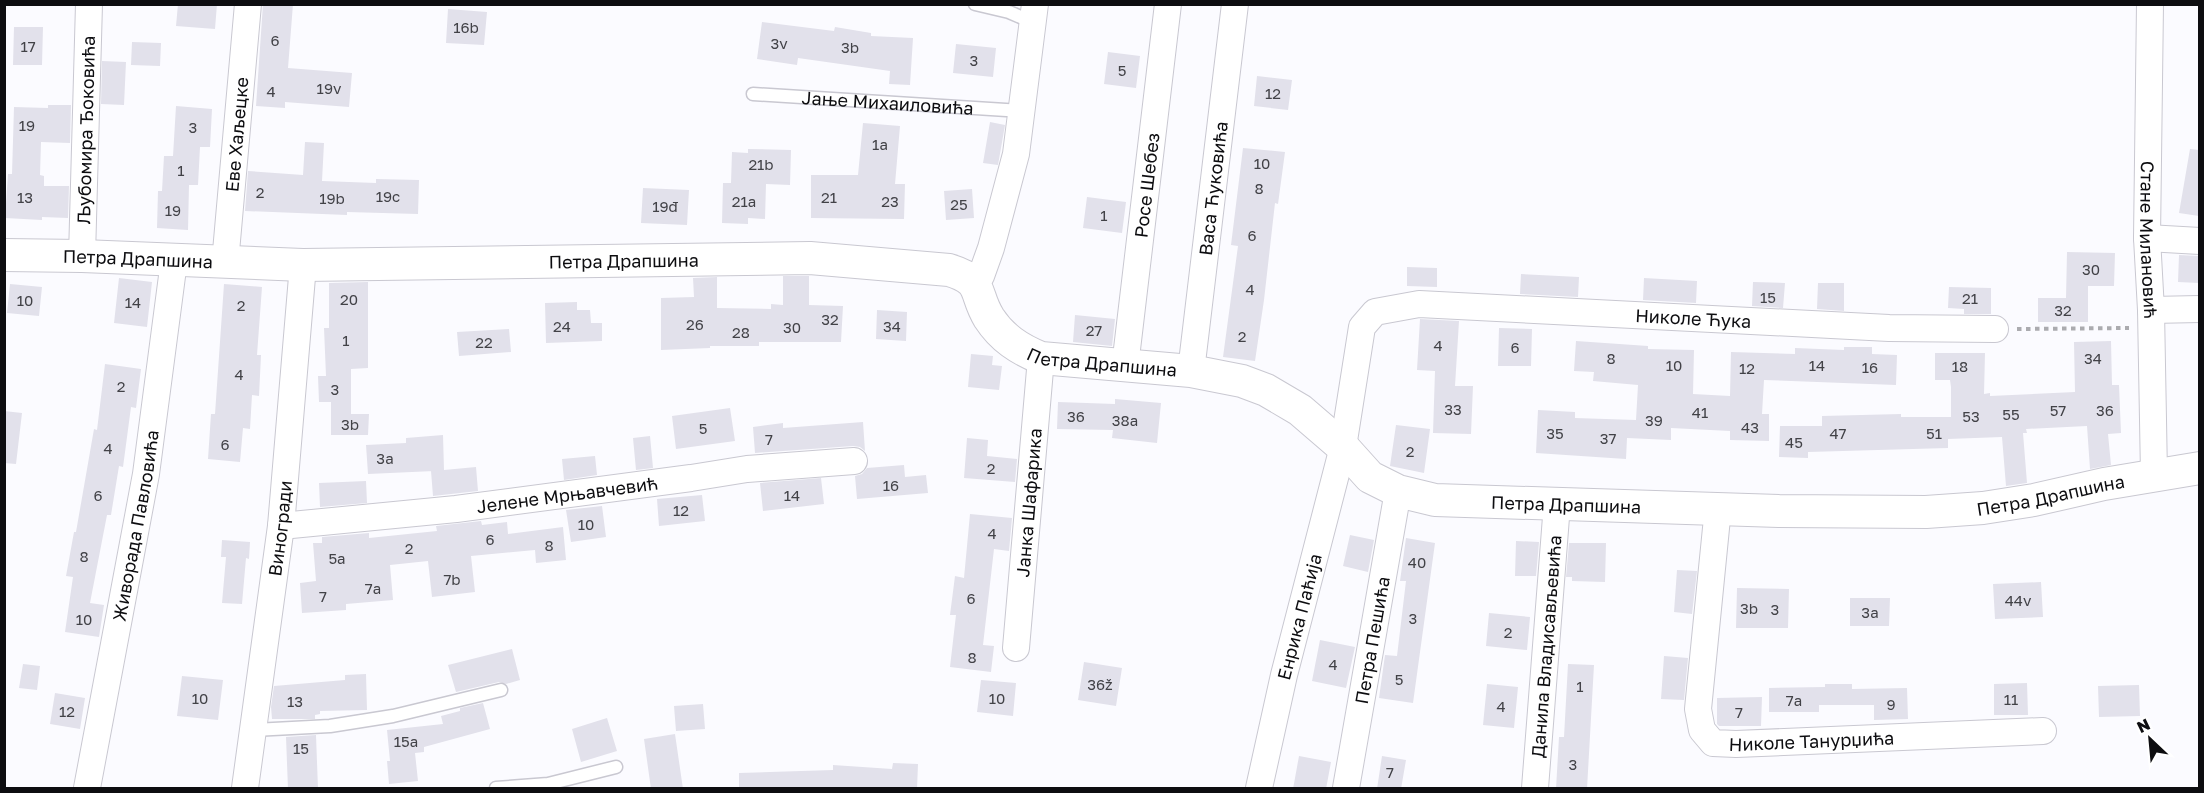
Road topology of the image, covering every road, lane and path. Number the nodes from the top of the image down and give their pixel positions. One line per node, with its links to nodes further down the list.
1 (89, 4): 13 (street, Љубомира Ђоковића)
2 (248, 4): 15 (street, Еве Хаљецке)
3 (975, 4): 7 (lane)
4 (1168, 4): 22 (street, Росе Шебез)
5 (1235, 4): 23 (street, Васа Ћуковића)
6 (2150, 4): 10 (street, Стане Милановић)
7 (1034, 13): 9 (street)
8 (753, 94): 9 (lane, Јање Михаиловића)
9 (1022, 111): 17 (street)
10 (2147, 238): 11 (street); 19 (street, Стане Милановић)
11 (2199, 241)
12 (4, 255): 13 (street, Петра Драпшина)
13 (82, 256): 14 (street, Петра Драпшина)
14 (174, 261): 15 (street, Петра Драпшина); 37 (street, Живорада Павловића)
15 (225, 263): 16 (street, Петра Драпшина)
16 (303, 265): 17 (street, Петра Драпшина); 31 (street, Виногради)
17 (974, 282): 21 (street, Петра Драпшина)
18 (2199, 309): 19 (street)
19 (2151, 319): 20 (path); 27 (street, Стане Милановић)
20 (1995, 329): 24 (street, Николе Ћука)
21 (1041, 358): 22 (street, Петра Драпшина); 32 (street, Јанка Шафарика)
22 (1125, 366): 23 (street, Петра Драпшина)
23 (1191, 371): 24 (street, Петра Драпшина)
24 (1343, 447): 28 (street, Петра Драпшина); 40 (street, Енрика Паћија)
25 (854, 461): 31 (street, Јелене Мрњавчевић)
26 (2199, 468): 27 (street, Петра Драпшина)
27 (2154, 476): 30 (street, Петра Драпшина)
28 (1398, 491): 29 (street, Петра Драпшина); 41 (street, Петра Пешића)
29 (1557, 504): 30 (street, Петра Драпшина); 42 (street, Данила Владисављевића)
30 (1718, 508): 35 (street, Николе Танурџића)
31 (281, 526): 34 (street, Виногради)
32 (1016, 648)
33 (501, 690): 34 (lane)
34 (253, 730): 38 (street, Виногради)
35 (2043, 731)
36 (616, 766): 39 (lane)
37 (87, 789)
38 (244, 789)
39 (496, 789)
40 (1259, 789)
41 (1346, 789)
42 (1535, 789)

